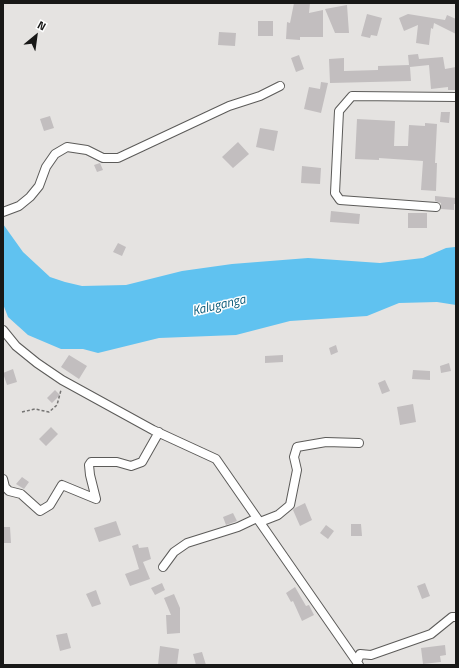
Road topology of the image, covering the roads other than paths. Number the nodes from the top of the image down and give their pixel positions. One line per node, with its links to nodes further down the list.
1 (280, 86): 4 (street)
2 (456, 97): 3 (street)
3 (436, 207)
4 (3, 212)
5 (3, 330): 6 (street)
6 (159, 432): 8 (street); 9 (street)
7 (359, 443): 9 (street)
8 (3, 479)
9 (258, 520): 10 (street); 12 (street)
10 (163, 567)
11 (456, 617): 12 (street)
12 (358, 664)

